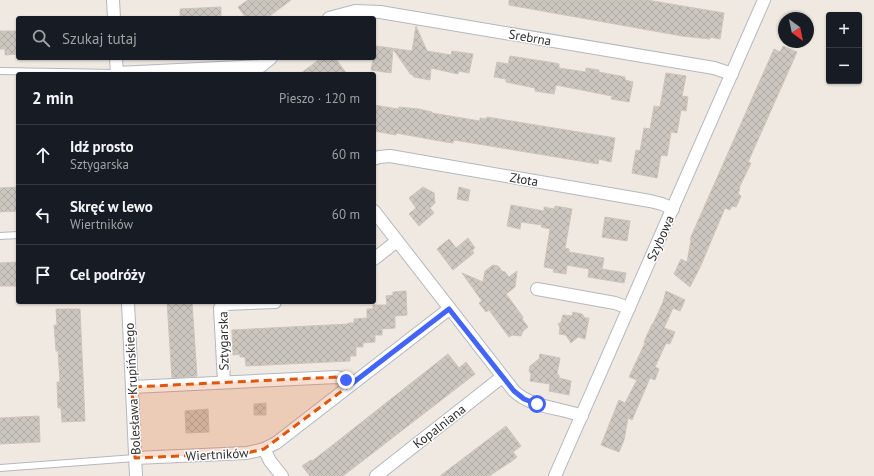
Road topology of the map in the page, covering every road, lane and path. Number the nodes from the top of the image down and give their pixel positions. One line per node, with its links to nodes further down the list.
1 (113, 0): 3 (street)
2 (764, 0): 12 (street, Szybowa)
3 (114, 16)
4 (336, 16): 12 (street, Srebrna)
5 (116, 60): 10 (street)
6 (270, 60): 7 (street)
7 (264, 70): 11 (street)
8 (0, 71): 9 (lane)
9 (39, 72)
10 (117, 72)
11 (190, 72)
12 (732, 74): 14 (street, Szybowa)
13 (376, 158): 14 (street, Złota)
14 (673, 209): 23 (street, Szybowa)
15 (376, 215): 18 (street)
16 (16, 235): 17 (lane)
17 (0, 236)
18 (397, 241): 19 (street); 24 (street)
19 (376, 257)
20 (537, 289): 23 (street)
21 (128, 304): 28 (street, Bolesława Krupińskiego)
22 (226, 304): 26 (street, Sztygarska)
23 (629, 308): 29 (street, Szybowa)
24 (449, 309): 25 (street); 27 (street, Wiertników)
25 (502, 377): 29 (street); 35 (street, Kopalniana)
26 (224, 382): 27 (street); 28 (street)
27 (350, 385): 30 (street, Wiertników)
28 (132, 387): 31 (street, Bolesława Krupińskiego)
29 (582, 416): 36 (street, Szybowa)
30 (264, 449): 31 (street, Wiertników); 34 (street)
31 (135, 458): 32 (lane); 33 (street, Bolesława Krupińskiego)
32 (0, 468)
33 (136, 476)
34 (282, 476)
35 (376, 476)
36 (555, 476)

